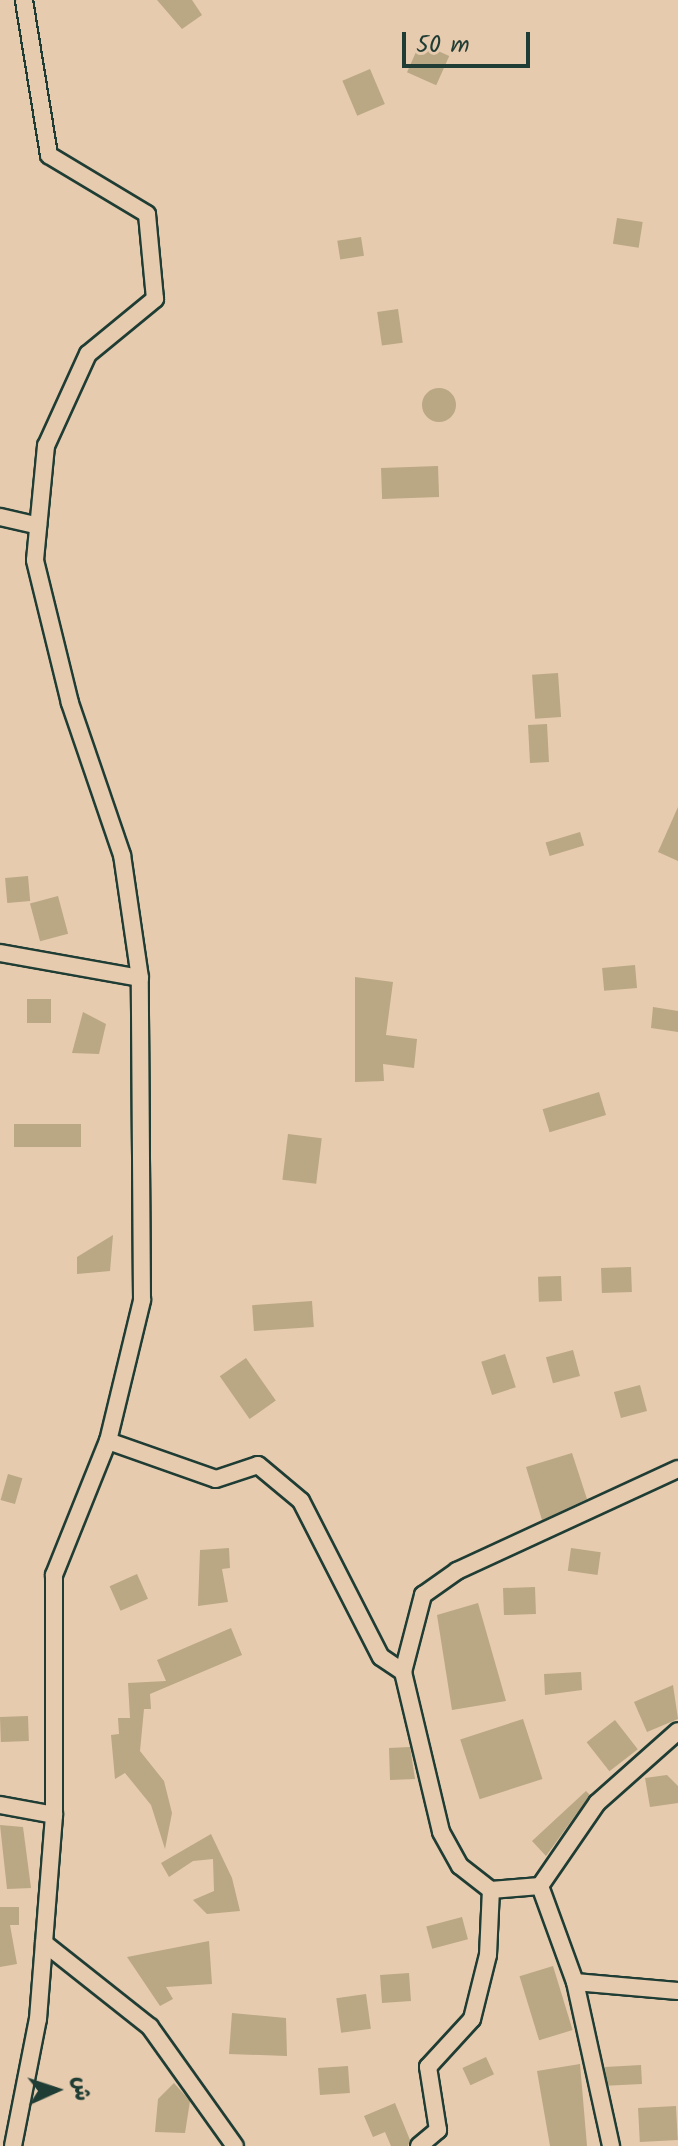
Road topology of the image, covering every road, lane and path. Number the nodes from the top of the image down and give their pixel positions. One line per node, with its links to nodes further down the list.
1 (24, 0): 3 (street)
2 (0, 517): 3 (street)
3 (38, 526): 5 (street)
4 (0, 953): 5 (street)
5 (140, 978): 6 (street)
6 (108, 1441): 8 (street); 11 (street)
7 (678, 1469): 8 (street)
8 (403, 1672): 13 (street)
9 (678, 1731): 12 (street)
10 (0, 1805): 11 (street)
11 (54, 1815): 14 (street)
12 (540, 1886): 13 (street); 15 (street)
13 (491, 1890): 19 (street)
14 (44, 1943): 17 (street); 18 (street)
15 (575, 1982): 16 (street); 20 (street)
16 (678, 1991)
17 (13, 2146)
18 (235, 2146)
19 (419, 2146)
20 (611, 2146)

